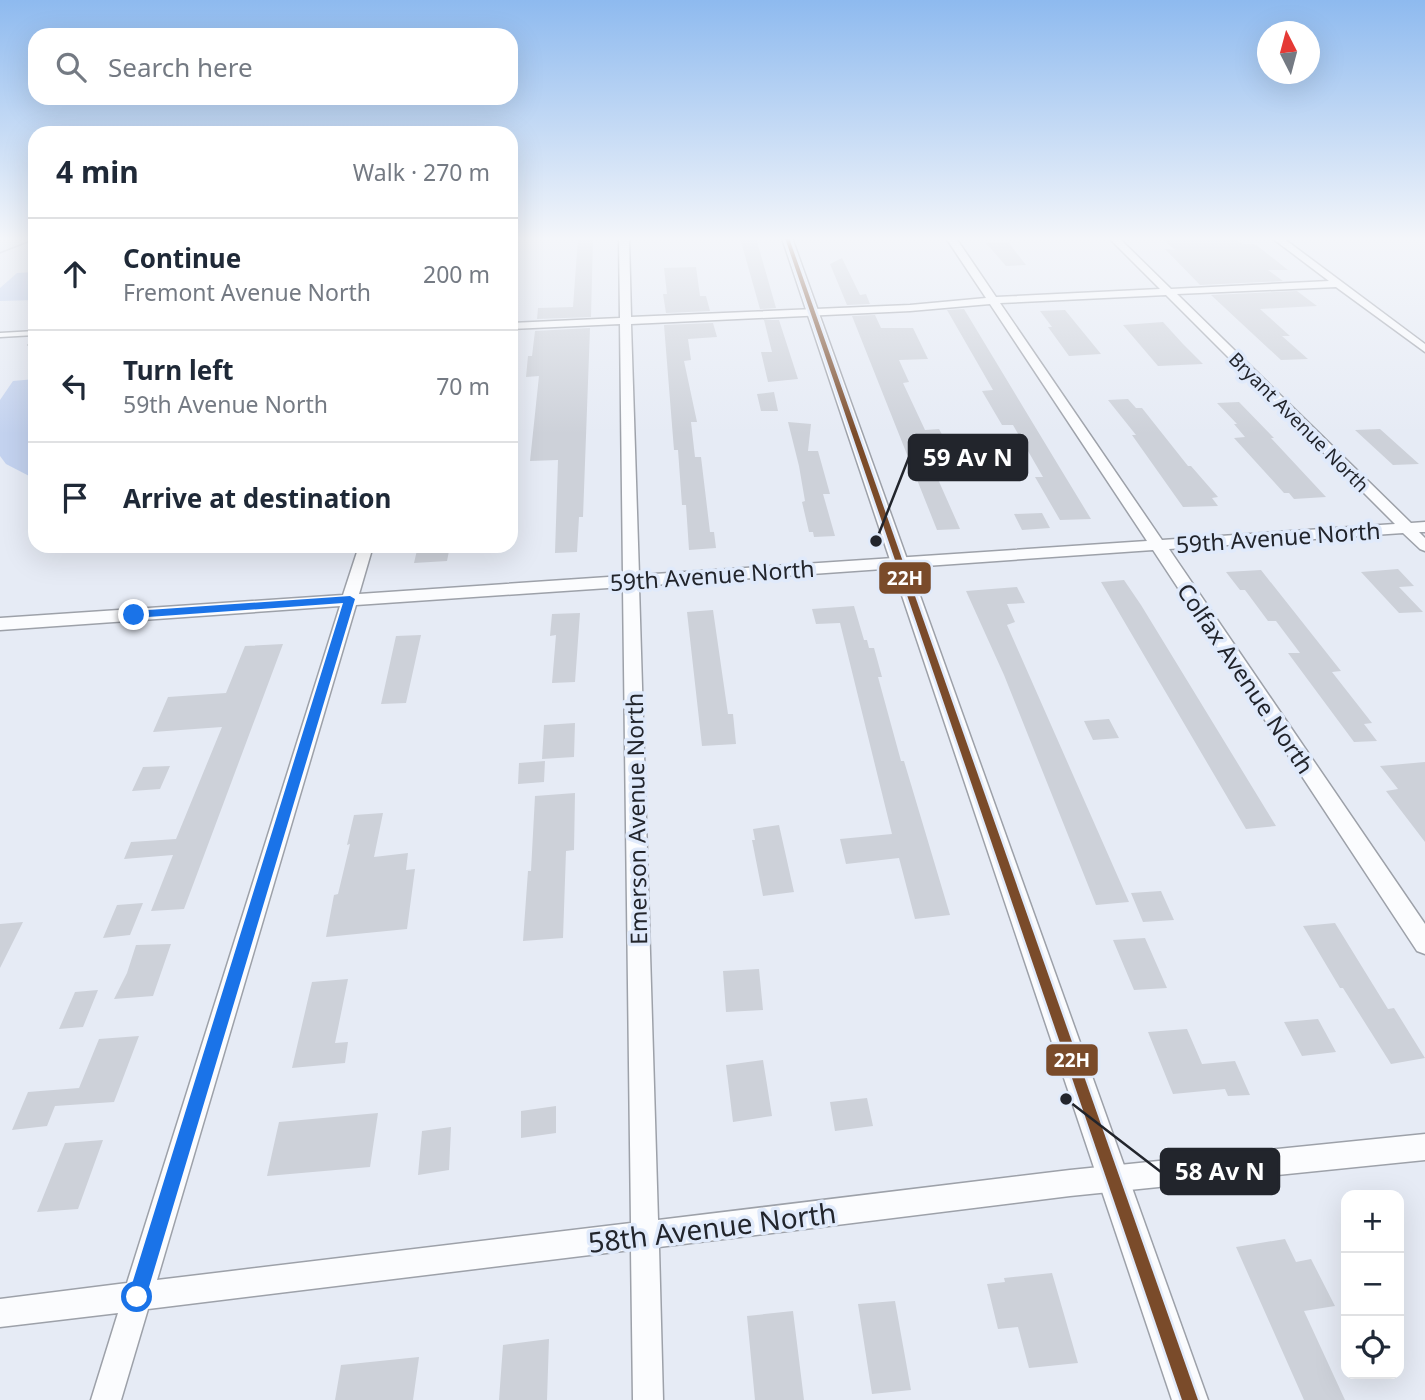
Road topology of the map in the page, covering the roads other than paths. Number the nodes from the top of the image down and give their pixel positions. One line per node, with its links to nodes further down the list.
1 (625, 303): 8 (street, Emerson Avenue North)
2 (810, 303): 7 (street)
3 (962, 303): 7 (street)
4 (994, 303): 15 (street, Colfax Avenue North)
5 (1179, 303): 14 (street, Bryant Avenue North)
6 (1364, 303): 12 (street)
7 (813, 313): 8 (street); 18 (street)
8 (625, 321): 9 (street); 19 (street, Emerson Avenue North)
9 (518, 326)
10 (28, 333): 11 (lane)
11 (0, 335)
12 (1425, 349)
13 (1425, 527): 14 (street, 59th Avenue North)
14 (1407, 528): 15 (street, 59th Avenue North); 16 (street, Bryant Avenue North)
15 (1156, 545): 18 (street, 59th Avenue North); 22 (street, Colfax Avenue North)
16 (1425, 546)
17 (364, 553): 20 (street)
18 (898, 562): 19 (street, 59th Avenue North); 24 (street)
19 (630, 581): 20 (street, 59th Avenue North); 25 (street, Emerson Avenue North)
20 (350, 599): 21 (street, 59th Avenue North); 26 (street)
21 (0, 624)
22 (1425, 943)
23 (1425, 1146): 24 (street, 58th Avenue North)
24 (1114, 1179): 25 (street, 58th Avenue North); 30 (street)
25 (645, 1235): 26 (street, 58th Avenue North); 29 (street, Emerson Avenue North)
26 (137, 1297): 27 (street, 58th Avenue North); 28 (street)
27 (0, 1313)
28 (106, 1400)
29 (648, 1400)
30 (1190, 1400)

